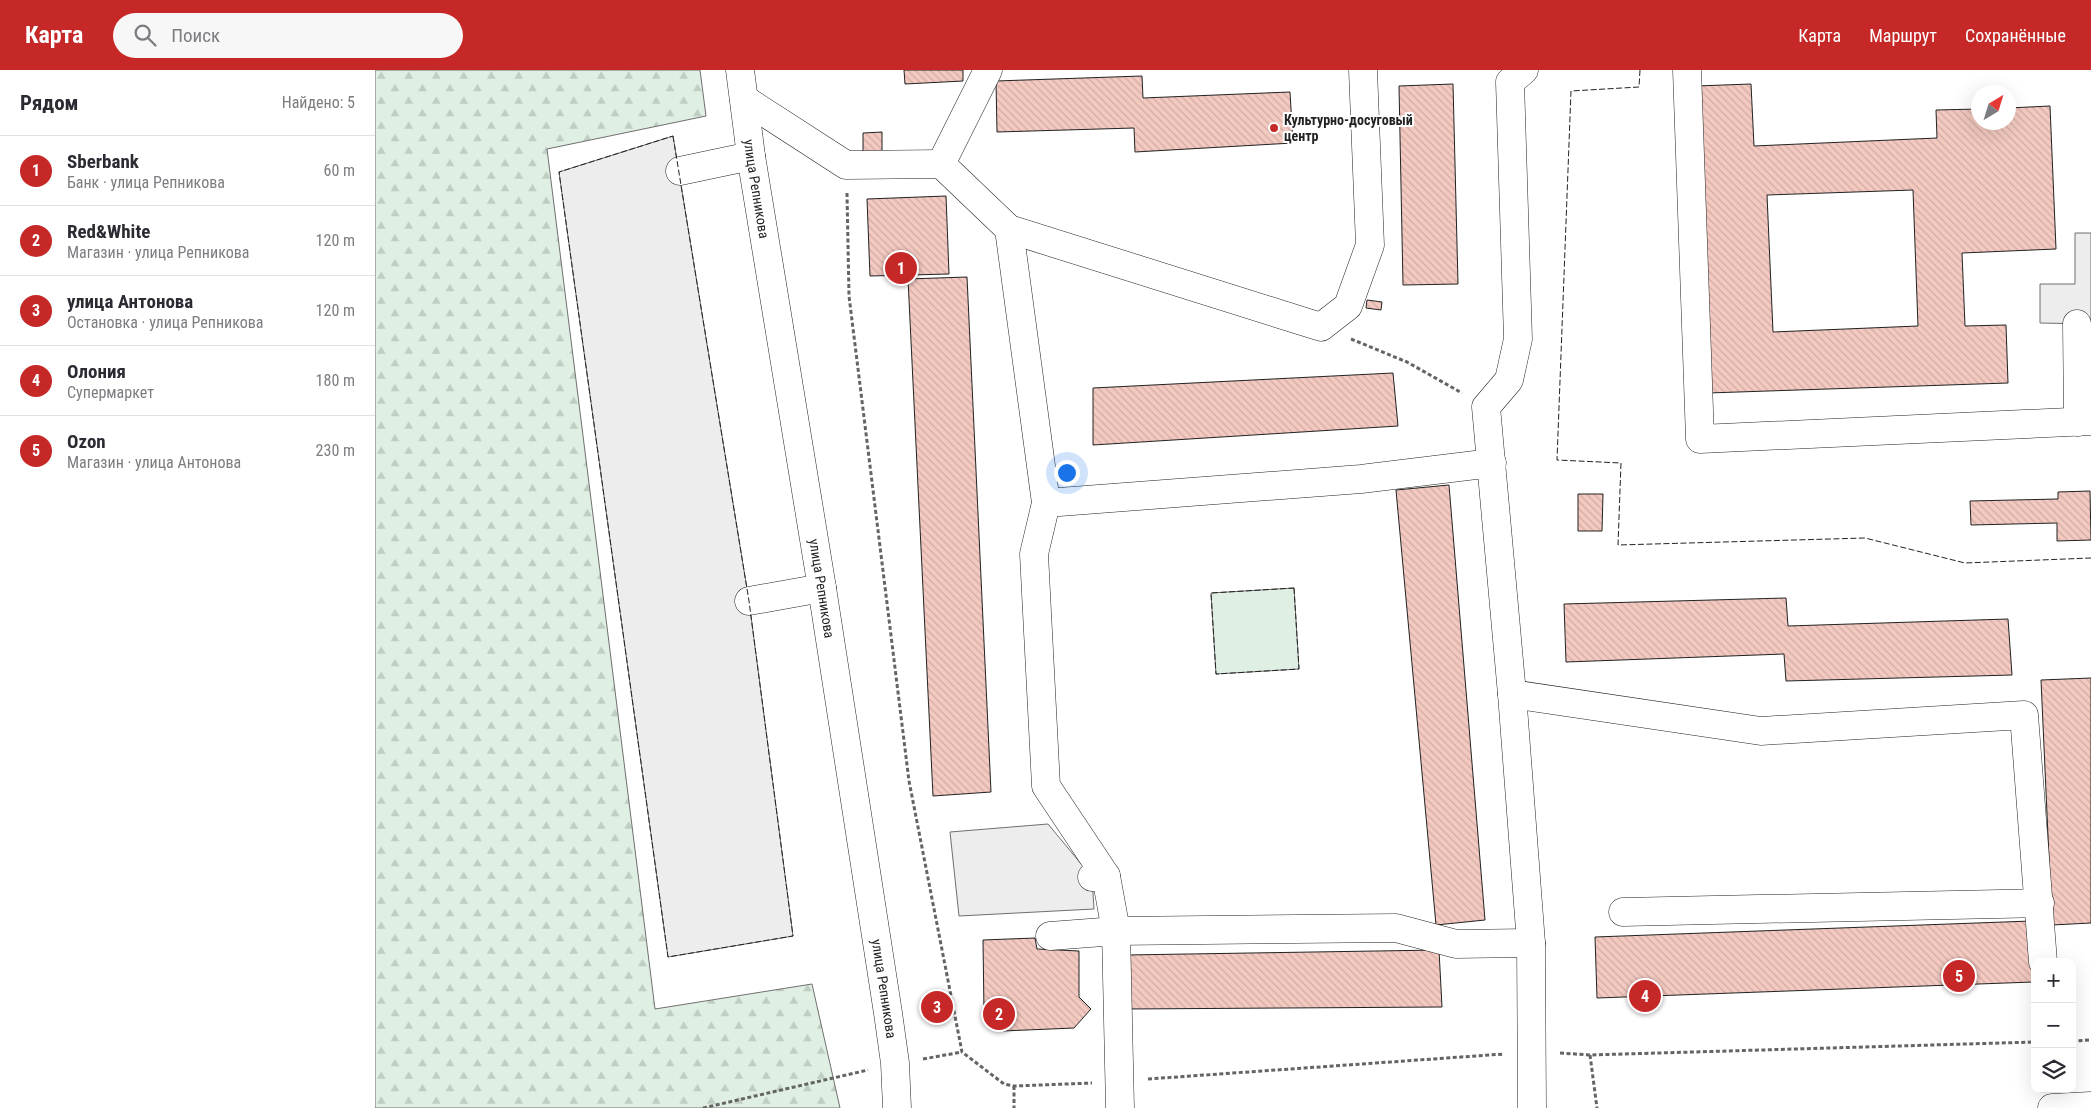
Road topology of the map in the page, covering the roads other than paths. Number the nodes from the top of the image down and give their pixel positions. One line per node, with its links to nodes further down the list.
1 (740, 70): 6 (main road, улица Репникова)
2 (988, 70): 8 (main road)
3 (1363, 70): 10 (main road)
4 (1524, 70): 13 (main road)
5 (1687, 70): 12 (main road)
6 (744, 99): 7 (main road, улица Репникова); 8 (main road)
7 (751, 156): 9 (main road); 15 (main road, улица Репникова)
8 (941, 164): 10 (main road)
9 (680, 171)
10 (1009, 229): 14 (main road)
11 (2077, 324): 12 (main road)
12 (2084, 422)
13 (1492, 463): 14 (main road); 17 (main road)
14 (1045, 503): 20 (main road)
15 (822, 588): 16 (main road); 27 (main road, улица Репникова)
16 (749, 601)
17 (1512, 694): 18 (main road); 22 (main road)
18 (2040, 903): 19 (main road); 23 (main road)
19 (1623, 912)
20 (1116, 931): 21 (main road); 22 (main road); 25 (main road)
21 (1050, 936)
22 (1531, 943): 28 (main road)
23 (2043, 958)
24 (2049, 1093): 29 (main road)
25 (1119, 1095)
26 (2091, 1106): 29 (main road)
27 (897, 1108)
28 (1533, 1108)
29 (2051, 1108)

